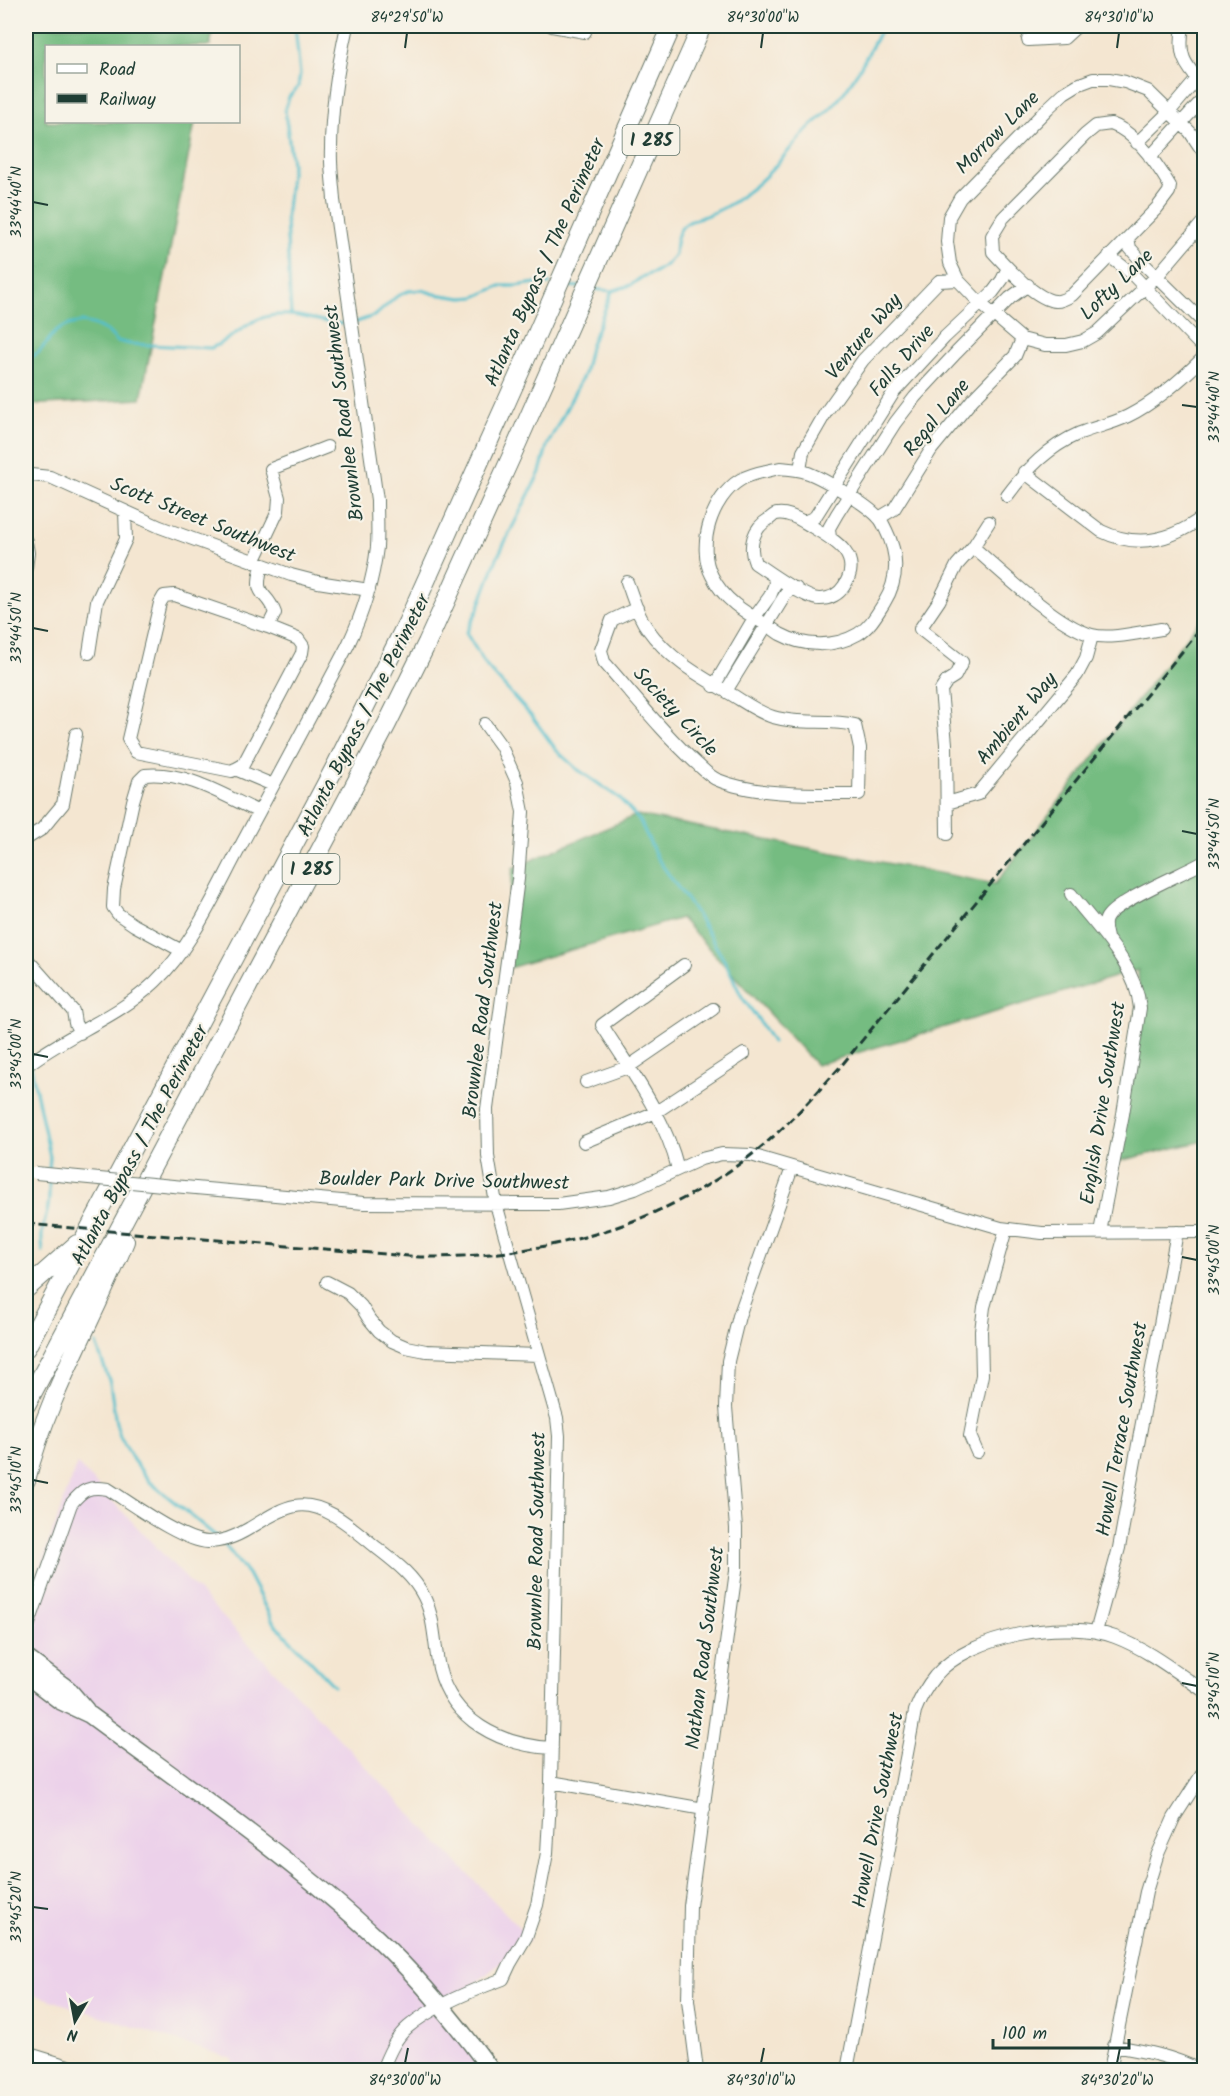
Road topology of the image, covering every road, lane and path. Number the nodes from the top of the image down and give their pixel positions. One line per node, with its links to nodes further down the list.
1 (347, 26): 50 (street, Brownlee Road Southwest)
2 (552, 26): 7 (street)
3 (672, 26): 90 (highway, Atlanta Bypass / The Perimeter / I 285)
4 (702, 26): 81 (highway, Atlanta Bypass / The Perimeter / I 285)
5 (1077, 26): 8 (street)
6 (1183, 26): 9 (street)
7 (585, 32)
8 (1028, 40)
9 (1202, 80): 11 (street)
10 (1204, 98): 12 (street)
11 (1169, 112): 12 (street, Morrow Lane); 13 (street); 21 (street, Morrow Lane)
12 (1180, 124): 14 (street); 15 (street)
13 (1137, 143): 15 (street); 19 (street)
14 (1204, 153)
15 (1150, 157): 17 (street)
16 (1204, 221): 20 (street, Lofty Lane)
17 (1128, 238): 18 (street); 20 (street)
18 (1109, 256): 22 (street); 23 (street)
19 (1008, 268): 22 (street); 24 (street, Falls Drive)
20 (1156, 277): 23 (street, Lofty Lane); 26 (street)
21 (958, 280): 24 (street, Morrow Lane); 31 (street, Venture Way)
22 (1028, 285): 25 (street, Falls Drive)
23 (1143, 287): 27 (street, Lofty Lane); 28 (street)
24 (981, 304): 25 (street, Lofty Lane); 34 (street, Falls Drive)
25 (994, 315): 27 (street, Lofty Lane); 35 (street, Falls Drive)
26 (1204, 323)
27 (1022, 339): 39 (street, Regal Lane)
28 (1204, 348)
29 (1204, 357): 32 (street)
30 (327, 447): 45 (street)
31 (800, 470): 34 (street); 52 (street)
32 (1024, 472): 36 (street); 38 (street)
33 (26, 477): 37 (street, Scott Street Southwest)
34 (835, 487): 35 (street); 40 (street, Falls Drive)
35 (849, 495): 39 (street); 42 (street, Falls Drive)
36 (1007, 496)
37 (125, 511): 45 (street, Scott Street Southwest); 57 (street)
38 (1204, 516)
39 (879, 518): 53 (street)
40 (804, 522): 42 (street); 47 (street)
41 (990, 522): 44 (street)
42 (830, 538): 49 (street)
43 (26, 541): 46 (street)
44 (973, 547): 56 (street); 63 (street, Ambient Way)
45 (258, 563): 50 (street, Scott Street Southwest); 54 (street)
46 (26, 568)
47 (774, 576): 49 (street); 52 (street)
48 (627, 582): 51 (street, Society Circle)
49 (796, 588): 53 (street)
50 (369, 590): 62 (street, Brownlee Road Southwest)
51 (637, 608): 58 (street, Society Circle); 58 (street, Society Circle)
52 (754, 618): 53 (street); 58 (street)
53 (768, 625): 58 (street)
54 (268, 627): 61 (street); 61 (street)
55 (1161, 629): 56 (street)
56 (1092, 636): 63 (street, Ambient Way)
57 (89, 653)
58 (720, 689)
59 (485, 724): 85 (street, Brownlee Road Southwest)
60 (76, 734): 66 (street)
61 (235, 769): 62 (street)
62 (273, 785): 64 (street, Brownlee Road Southwest)
63 (947, 803): 65 (street, Ambient Way)
64 (259, 812): 70 (street, Brownlee Road Southwest); 70 (street)
65 (947, 834)
66 (26, 839)
67 (1204, 862): 69 (street)
68 (1071, 894): 69 (street, English Drive Southwest)
69 (1108, 942): 87 (street, English Drive Southwest)
70 (182, 951): 74 (street, Brownlee Road Southwest)
71 (26, 958): 74 (street)
72 (684, 965): 77 (street)
73 (713, 1009): 77 (street)
74 (80, 1033): 76 (street, Brownlee Road Southwest)
75 (744, 1054): 79 (street)
76 (26, 1066)
77 (628, 1067): 78 (street); 79 (street)
78 (585, 1082)
79 (656, 1112): 80 (street); 83 (street)
80 (584, 1142)
81 (160, 1155): 95 (highway, Atlanta Bypass / The Perimeter / I 285); 97 (highway)
82 (792, 1168): 83 (street, Boulder Park Drive Southwest); 86 (street, Boulder Park Drive Southwest); 107 (street, Nathan Road Southwest)
83 (678, 1169): 85 (street, Boulder Park Drive Southwest)
84 (31, 1172): 85 (street, Boulder Park Drive Southwest, bridge)
85 (496, 1204): 94 (street, Brownlee Road Southwest)
86 (1006, 1228): 87 (street, Boulder Park Drive Southwest); 96 (street)
87 (1100, 1232): 88 (street, Boulder Park Drive Southwest)
88 (1177, 1232): 89 (street, Boulder Park Drive Southwest); 99 (street, Howell Terrace Southwest)
89 (1204, 1232)
90 (85, 1237): 92 (highway); 93 (highway, Atlanta Bypass / The Perimeter / I 285)
91 (327, 1282): 94 (street)
92 (26, 1289)
93 (26, 1348)
94 (539, 1355): 104 (street, Brownlee Road Southwest)
95 (26, 1405)
96 (977, 1452)
97 (26, 1480)
98 (26, 1632): 104 (street)
99 (1096, 1632): 102 (street, Howell Drive Southwest); 115 (street, Howell Drive Southwest)
100 (26, 1658): 103 (main road)
101 (26, 1675): 103 (main road)
102 (1204, 1691)
103 (90, 1715): 108 (main road)
104 (552, 1748): 106 (street, Brownlee Road Southwest)
105 (1204, 1772): 109 (street)
106 (551, 1782): 107 (street); 108 (street, Brownlee Road Southwest)
107 (704, 1809): 114 (street, Nathan Road Southwest)
108 (441, 2006): 112 (street, Brownlee Road Southwest); 113 (main road)
109 (1114, 2046): 116 (street); 117 (street)
110 (26, 2054): 111 (street)
111 (81, 2070)
112 (382, 2070)
113 (491, 2070)
114 (697, 2070)
115 (847, 2070)
116 (1110, 2070)
117 (1198, 2070)

